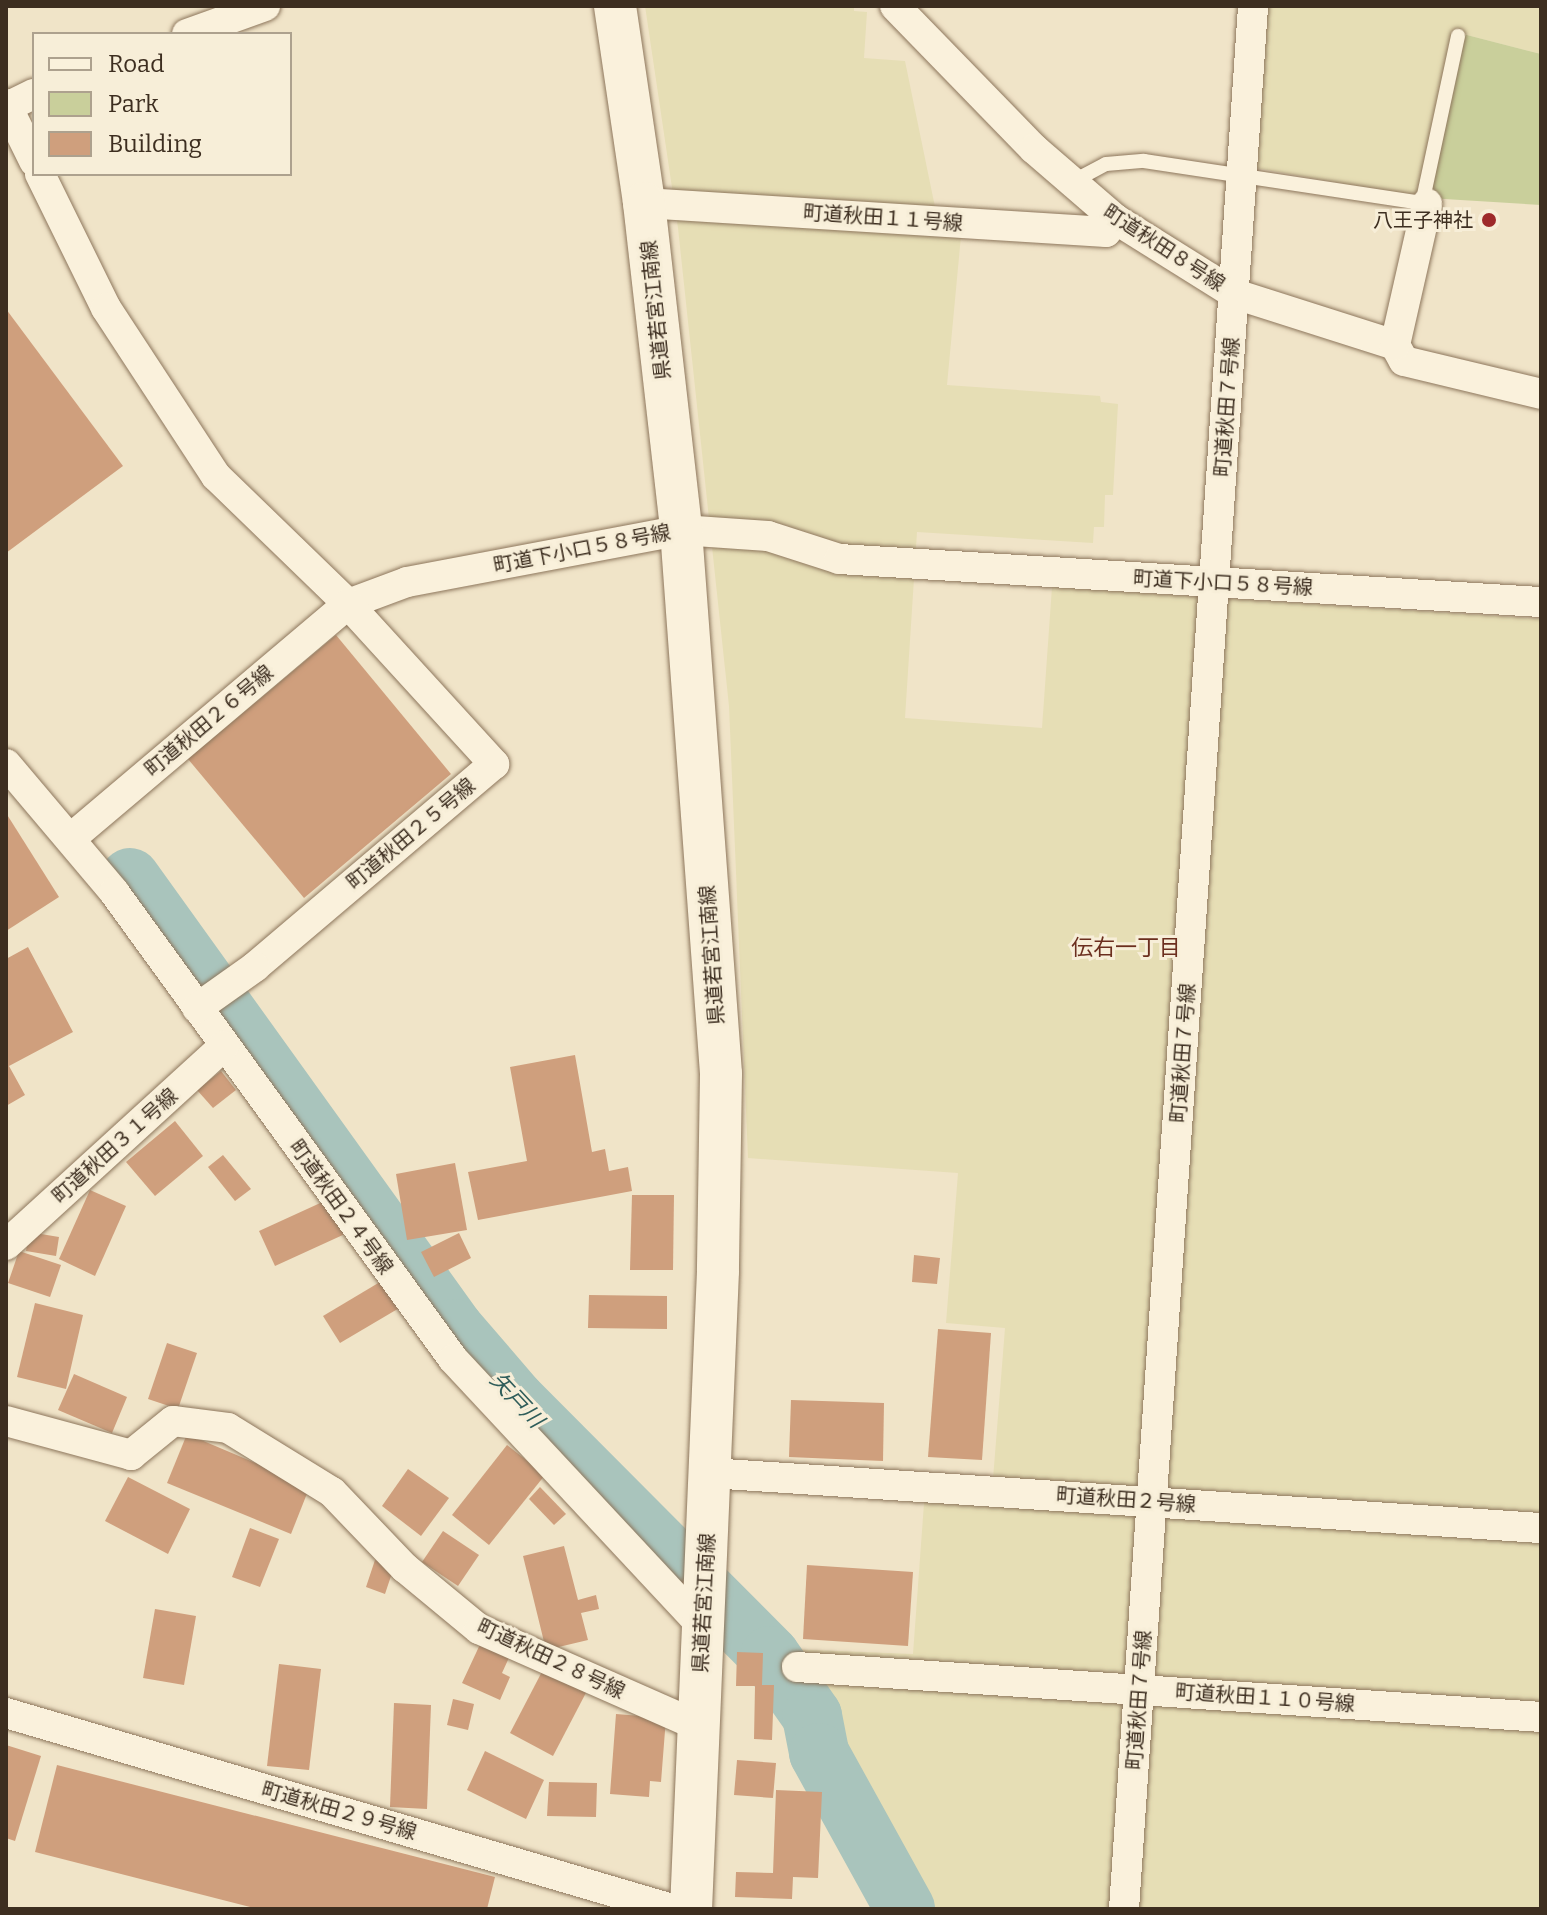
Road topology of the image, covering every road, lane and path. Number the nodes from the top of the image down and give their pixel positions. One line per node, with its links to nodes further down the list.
1 (615, 6): 12 (main road, 県道若宮江南線)
2 (1253, 6): 9 (street, 町道秋田７号線)
3 (900, 7): 11 (street, 町道秋田８号線)
4 (246, 9): 5 (street)
5 (192, 32)
6 (1458, 36): 13 (lane)
7 (16, 102): 8 (street)
8 (32, 154)
9 (1242, 175): 11 (lane); 13 (lane); 15 (street, 町道秋田７号線)
10 (41, 176): 21 (street)
11 (1072, 182): 14 (street, 町道秋田８号線)
12 (644, 203): 14 (street, 町道秋田１１号線); 18 (main road, 県道若宮江南線)
13 (1424, 204): 16 (street)
14 (1115, 219): 15 (street, 町道秋田８号線)
15 (1235, 294): 16 (street, 町道秋田８号線); 19 (street, 町道秋田７号線)
16 (1395, 345): 17 (street, 町道秋田８号線)
17 (1541, 394)
18 (681, 530): 19 (street, 町道下小口５８号線); 21 (street, 町道下小口５８号線); 28 (main road, 県道若宮江南線)
19 (1215, 583): 20 (street, 町道下小口５８号線); 29 (street, 町道秋田７号線)
20 (1541, 602)
21 (348, 604): 23 (street, 町道秋田２６号線); 24 (street, 町道秋田２５号線)
22 (6, 764): 23 (street, 町道秋田２４号線)
23 (70, 839): 24 (street, 町道秋田２４号線)
24 (197, 1008): 25 (street, 町道秋田２４号線)
25 (224, 1046): 26 (street, 町道秋田３１号線); 31 (street, 町道秋田２４号線)
26 (6, 1245)
27 (6, 1421): 36 (street, 町道秋田２８号線)
28 (710, 1474): 29 (street, 町道秋田２号線); 31 (main road, 県道若宮江南線)
29 (1153, 1502): 30 (street, 町道秋田２号線); 33 (street, 町道秋田７号線)
30 (1541, 1528)
31 (703, 1626): 36 (main road, 県道若宮江南線)
32 (797, 1667): 33 (street, 町道秋田１１０号線)
33 (1140, 1690): 35 (street, 町道秋田１１０号線); 39 (street, 町道秋田７号線)
34 (6, 1713): 37 (street, 町道秋田２９号線)
35 (1541, 1717)
36 (699, 1726): 38 (main road, 県道若宮江南線)
37 (672, 1909)
38 (691, 1909)
39 (1124, 1909)

